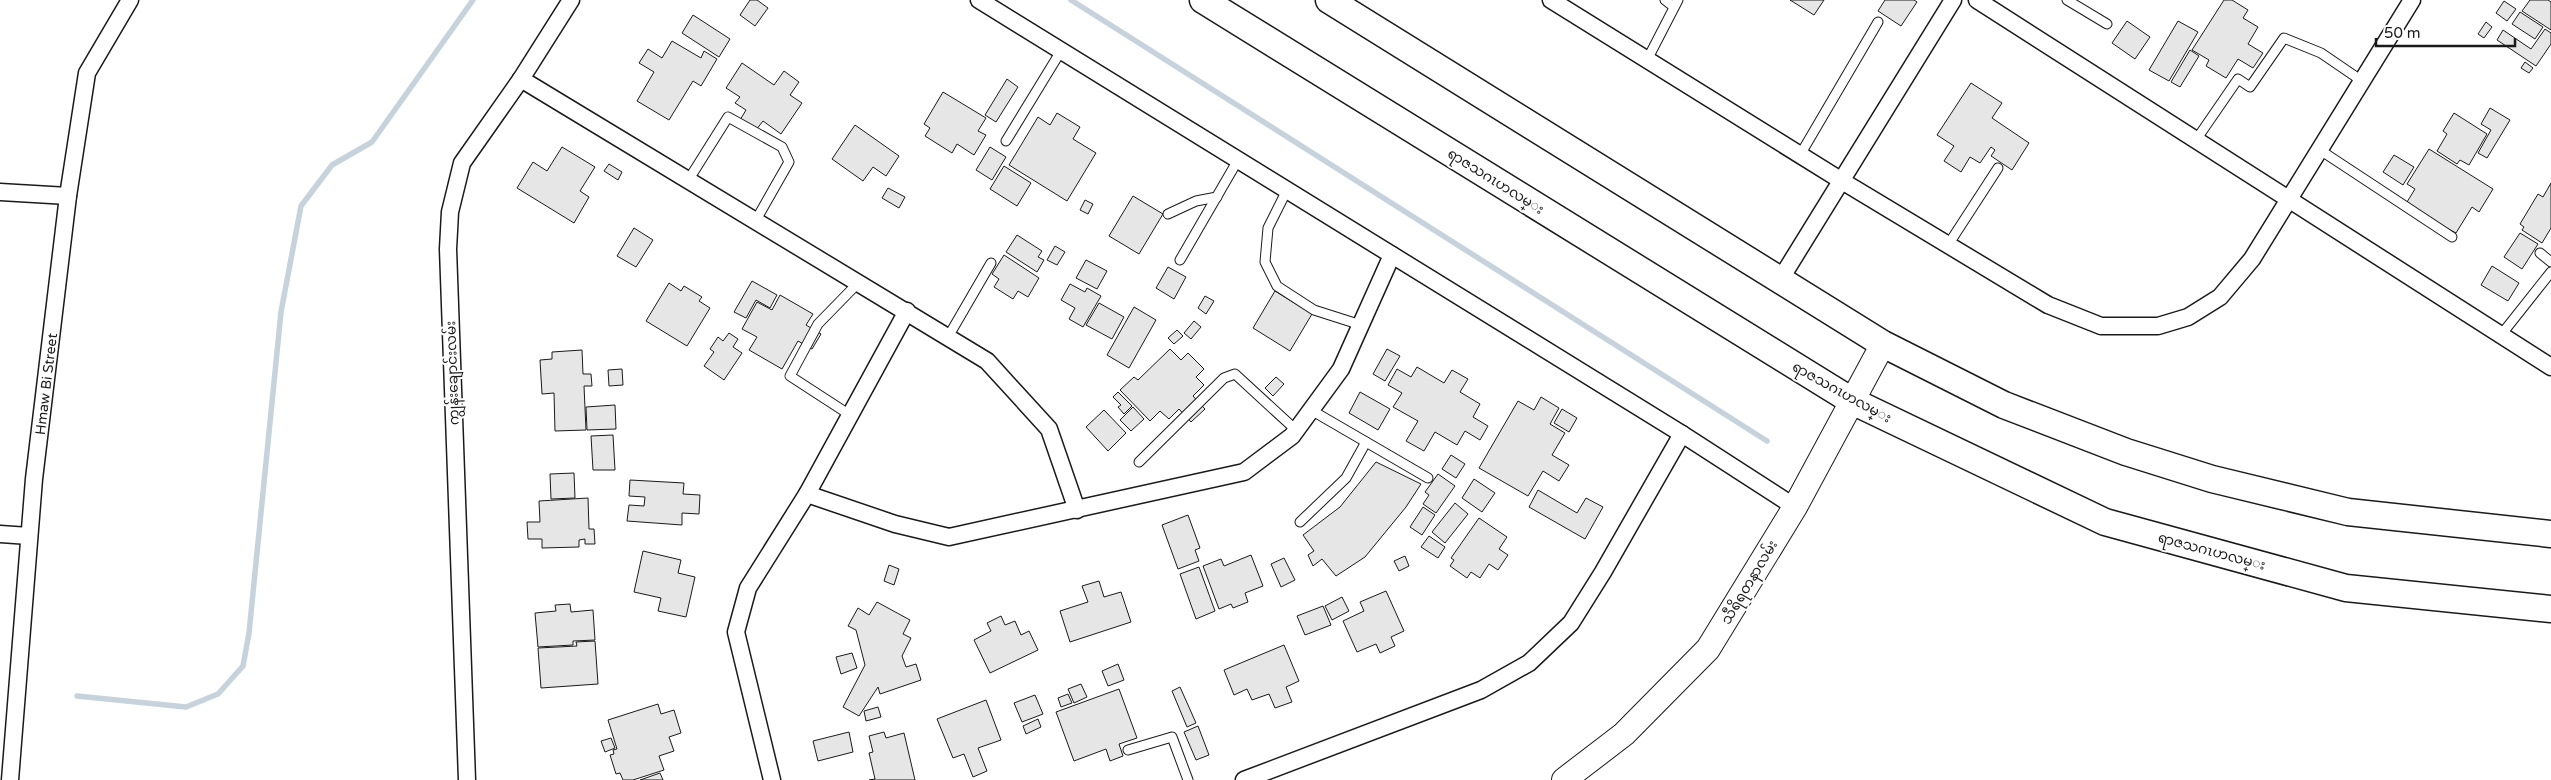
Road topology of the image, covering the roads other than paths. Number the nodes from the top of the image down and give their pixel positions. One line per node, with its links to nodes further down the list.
1 (130, 0): 28 (street, Hmaw Bi Street)
2 (571, 0): 17 (street, ကျွန်းချောင်းလမ်း)
3 (980, 0): 15 (street)
4 (1203, 0): 50 (main road, ရာဇသဂၤဟလမ္း)
5 (1329, 0): 42 (main road)
6 (1551, 0): 16 (street)
7 (1665, 0): 12 (lane)
8 (1953, 0): 26 (street)
9 (1977, 0): 19 (street)
10 (2067, 0): 14 (lane)
11 (2412, 0): 18 (street)
12 (1676, 4): 16 (lane)
13 (1878, 22): 22 (lane)
14 (2107, 24)
15 (1061, 50): 20 (lane); 23 (street)
16 (1647, 60): 22 (street)
17 (521, 78): 25 (street); 69 (street, ကျွန်းချောင်းလမ်း)
18 (2362, 81): 19 (lane); 21 (street)
19 (2196, 140): 31 (street)
20 (1006, 141)
21 (2320, 150): 31 (street); 34 (lane)
22 (1800, 155): 26 (street)
23 (1238, 160): 30 (lane); 37 (street)
24 (1998, 168): 35 (lane)
25 (689, 179): 33 (street); 33 (lane)
26 (1842, 181): 35 (street); 42 (street)
27 (0, 192): 28 (street)
28 (68, 196): 64 (street, Hmaw Bi Street)
29 (1284, 196): 45 (lane)
30 (1217, 197): 32 (lane); 38 (lane)
31 (2290, 200): 35 (street); 46 (street)
32 (1168, 214)
33 (756, 220): 43 (street)
34 (2452, 237)
35 (1948, 245)
36 (2540, 253): 39 (lane)
37 (1392, 255): 45 (street); 54 (street)
38 (1180, 260)
39 (2551, 262)
40 (991, 264): 47 (lane)
41 (2551, 272): 46 (lane)
42 (1780, 280): 48 (main road)
43 (859, 282): 44 (street); 52 (lane)
44 (907, 311): 47 (street); 52 (street)
45 (1361, 325): 51 (street)
46 (2501, 335): 49 (street)
47 (948, 337): 60 (street)
48 (1883, 344): 50 (main road, သီရိရတနာလမ်း); 63 (main road)
49 (2551, 367)
50 (1852, 401): 59 (main road, သီရိရတနာလမ်း); 65 (main road, ရာဇသဂၤဟလမ္း)
51 (1311, 410): 53 (street); 55 (lane)
52 (850, 415): 58 (street)
53 (1296, 431): 56 (lane); 60 (street)
54 (1682, 434): 59 (street); 72 (street)
55 (1366, 442): 57 (lane); 61 (lane)
56 (1139, 462)
57 (1428, 478)
58 (807, 494): 60 (street); 70 (street)
59 (1795, 507): 73 (main road, သီရိရတနာလမ်း)
60 (1078, 510)
61 (1300, 522)
62 (0, 534): 64 (street)
63 (2551, 534)
64 (29, 536): 68 (street, Hmaw Bi Street)
65 (2551, 609)
66 (1128, 750): 71 (lane)
67 (0, 778): 68 (street)
68 (9, 780)
69 (467, 780)
70 (772, 780)
71 (1188, 780)
72 (1244, 780)
73 (1564, 780)

